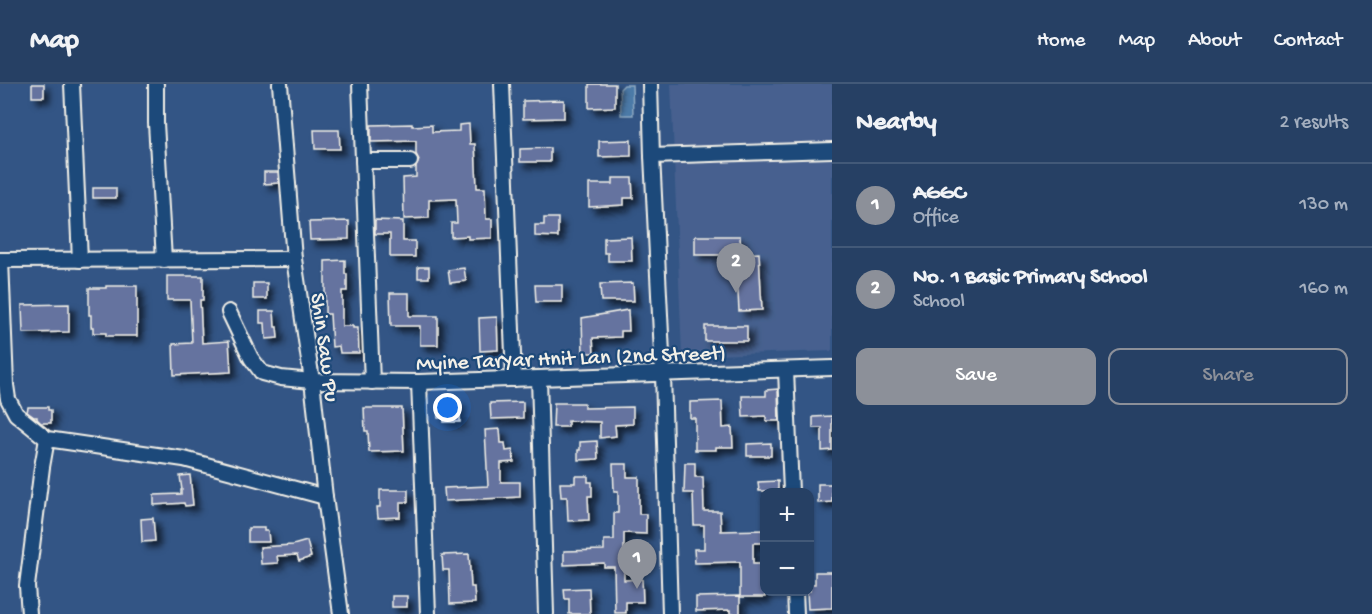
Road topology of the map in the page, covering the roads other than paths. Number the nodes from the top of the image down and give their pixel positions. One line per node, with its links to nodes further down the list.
1 (72, 84): 13 (street)
2 (156, 84): 14 (street)
3 (280, 84): 11 (street, Shin Saw Pu)
4 (360, 84): 9 (street)
5 (502, 84): 20 (street)
6 (650, 84): 8 (street)
7 (832, 150): 8 (street)
8 (652, 156): 18 (street)
9 (363, 161): 10 (street); 22 (street)
10 (410, 161)
11 (294, 259): 14 (street); 21 (street, Shin Saw Pu)
12 (0, 260): 13 (street); 24 (street)
13 (80, 260): 14 (street)
14 (164, 260)
15 (229, 312): 21 (street, Myine TarYar Hnit Lan (2nd Street))
16 (832, 368): 17 (street, Myine TarYar Hnit Lan (2nd Street))
17 (786, 370): 18 (street, Myine TarYar Hnit Lan (2nd Street)); 25 (street)
18 (663, 374): 19 (street, Myine TarYar Hnit Lan (2nd Street)); 32 (street)
19 (539, 378): 20 (street, Myine TarYar Hnit Lan (2nd Street)); 31 (street)
20 (514, 379): 23 (street, Myine TarYar Hnit Lan (2nd Street))
21 (312, 381): 22 (street, Myine TarYar Hnit Lan (2nd Street)); 26 (street, Shin Saw Pu)
22 (372, 382): 23 (street, Myine TarYar Hnit Lan (2nd Street))
23 (419, 382): 30 (street)
24 (47, 439): 26 (street); 28 (street)
25 (791, 488)
26 (324, 497): 29 (street, Shin Saw Pu)
27 (795, 596): 33 (street)
28 (29, 614)
29 (341, 614)
30 (428, 614)
31 (546, 614)
32 (670, 614)
33 (796, 614)

